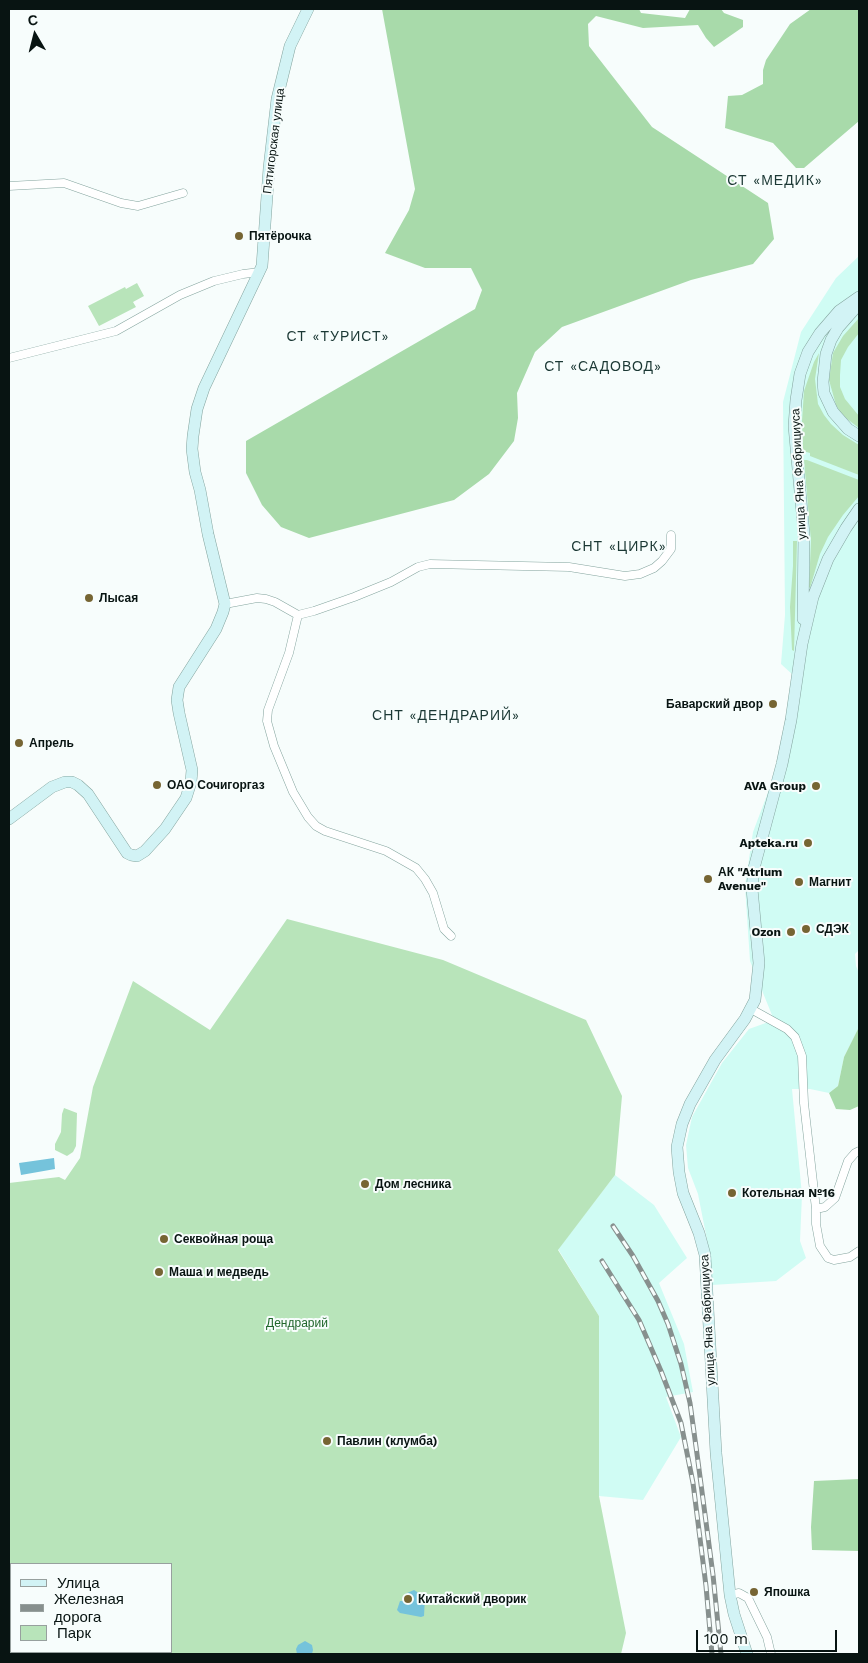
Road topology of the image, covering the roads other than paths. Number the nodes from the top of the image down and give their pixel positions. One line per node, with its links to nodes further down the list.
1 (308, 9): 4 (main road, Пятигорская улица)
2 (9, 186): 3 (street)
3 (183, 193)
4 (260, 272): 7 (street); 11 (main road, Пятигорская улица)
5 (859, 297): 13 (main road, улица Яна Фабрициуса)
6 (859, 304): 8 (main road)
7 (9, 358)
8 (859, 436)
9 (859, 509): 13 (main road, улица Яна Фабрициуса)
10 (671, 535): 12 (street)
11 (225, 604): 12 (street); 14 (main road)
12 (298, 615): 15 (street)
13 (802, 644): 16 (main road, улица Яна Фабрициуса)
14 (9, 819)
15 (451, 936)
16 (751, 1009): 18 (street); 20 (main road, улица Яна Фабрициуса)
17 (859, 1152): 18 (street)
18 (816, 1209): 19 (street)
19 (859, 1250)
20 (730, 1595): 21 (main road, улица Яна Фабрициуса); 22 (street)
21 (747, 1654)
22 (771, 1654)

